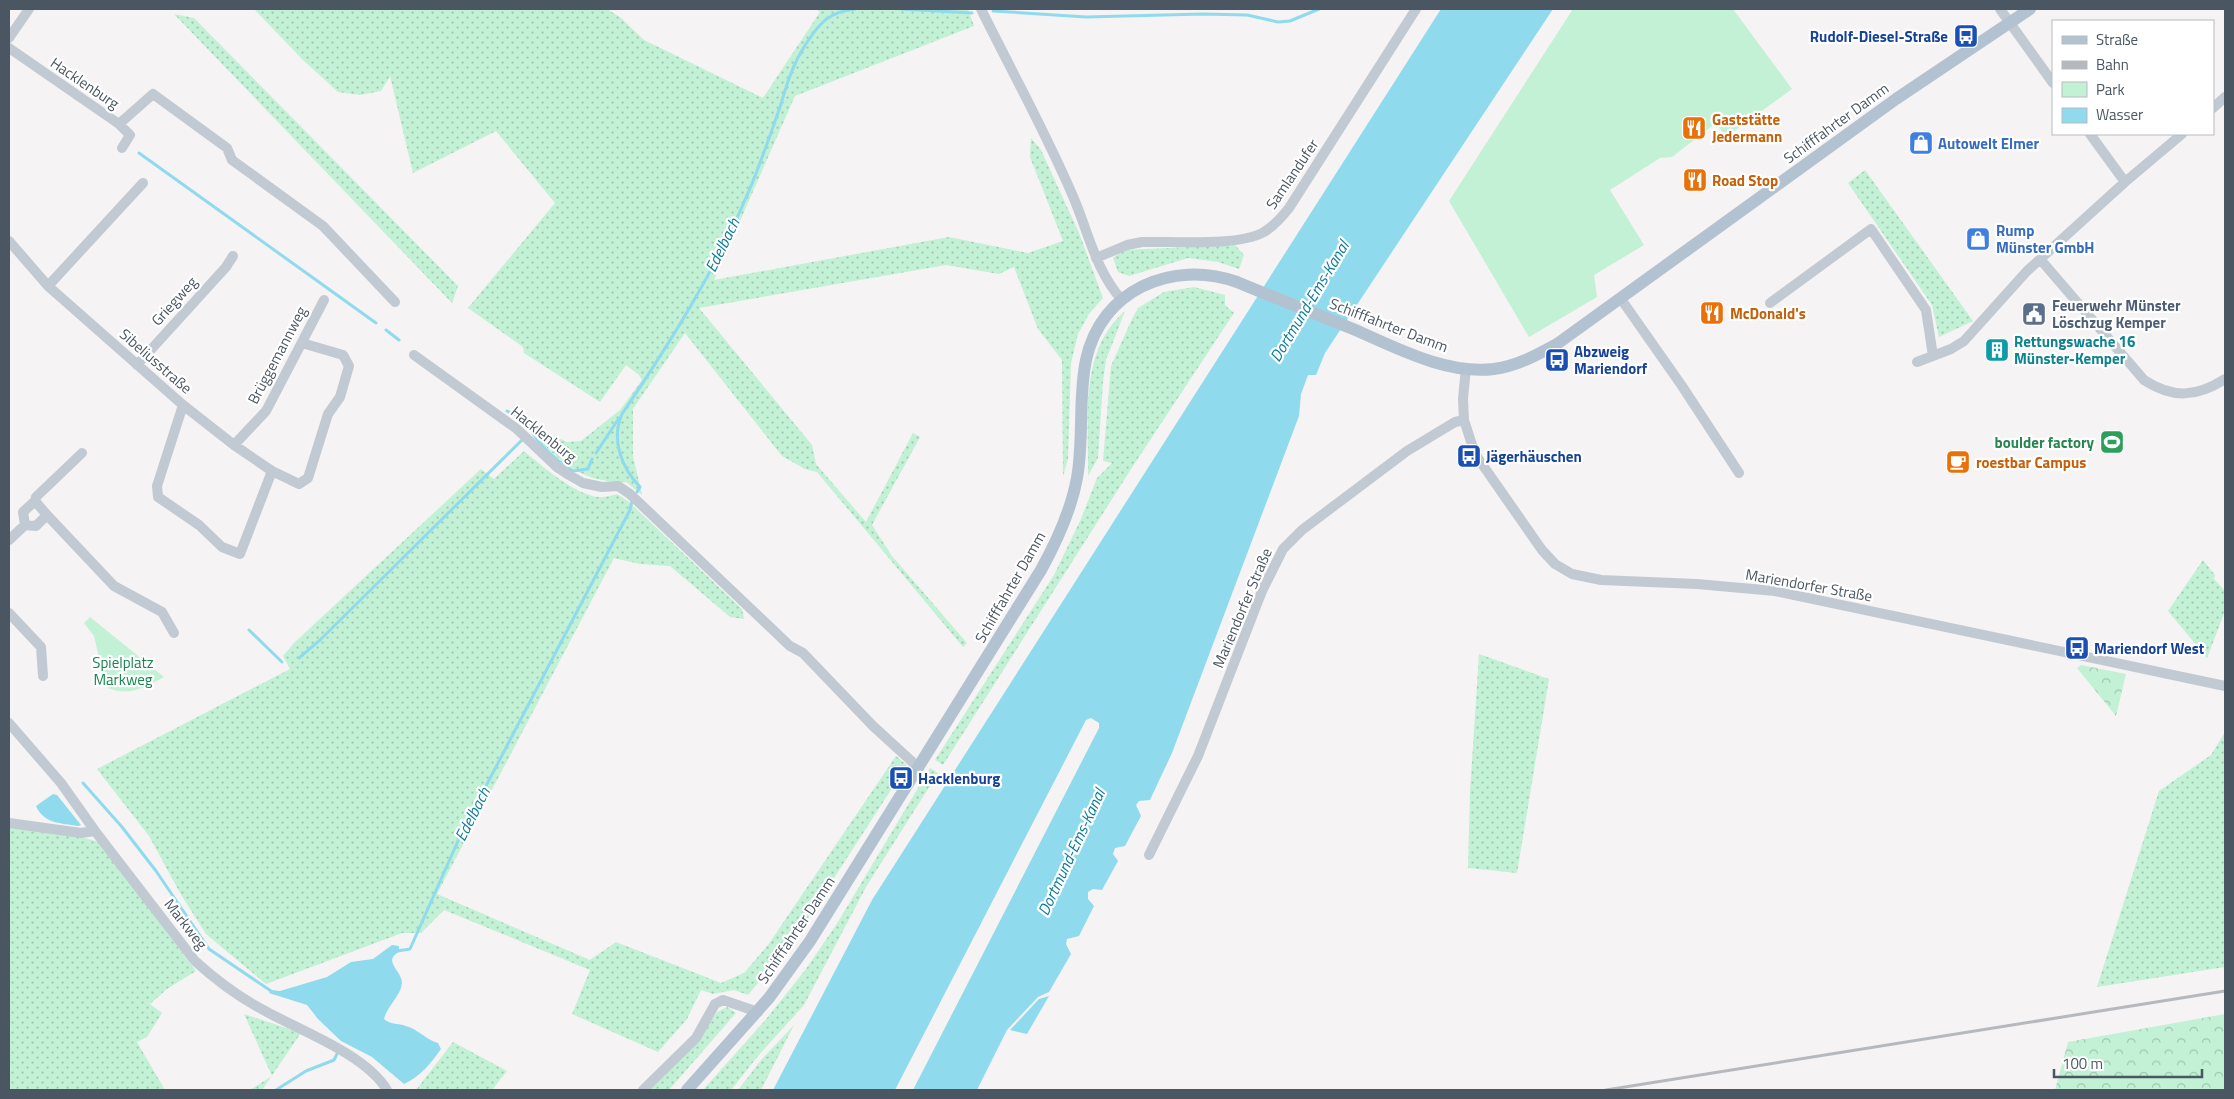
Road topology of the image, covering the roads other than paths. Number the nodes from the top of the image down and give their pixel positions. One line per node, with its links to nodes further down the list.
1 (29, 9): 7 (street)
2 (981, 9): 20 (street)
3 (1416, 9): 20 (street, Samlandufer)
4 (2000, 9): 6 (street)
5 (2030, 9): 6 (main road, Schifffahrter Damm)
6 (2010, 23): 9 (street); 23 (main road, Schifffahrter Damm)
7 (9, 38)
8 (9, 48): 12 (street, Hacklenburg)
9 (2052, 82)
10 (2225, 97): 11 (street)
11 (2214, 107)
12 (120, 124): 15 (street, Hacklenburg); 26 (street)
13 (2091, 135): 16 (street)
14 (2181, 135): 16 (street)
15 (122, 148)
16 (2124, 182): 21 (street)
17 (143, 183): 22 (street)
18 (9, 241): 22 (street, Sibeliusstraße)
19 (233, 256): 32 (street, Griegweg)
20 (1096, 258): 25 (street)
21 (2040, 259): 30 (street); 34 (street)
22 (48, 286): 32 (street, Sibeliusstraße)
23 (1621, 298): 33 (main road, Schifffahrter Damm); 40 (street)
24 (324, 300): 28 (street, Brüggemannweg)
25 (1122, 300): 33 (main road, Schifffahrter Damm); 50 (main road, Schifffahrter Damm)
26 (395, 302)
27 (1770, 303): 30 (street)
28 (302, 343): 37 (street, Brüggemannweg); 39 (street, Sibeliusstraße)
29 (414, 355): 50 (street, Hacklenburg)
30 (1934, 356): 31 (street)
31 (1916, 362)
32 (137, 364): 35 (street, Sibeliusstraße)
33 (1466, 368): 36 (street, Mariendorfer Straße)
34 (2225, 379)
35 (183, 405): 37 (street, Sibeliusstraße); 39 (street)
36 (1464, 420): 48 (street, Mariendorfer Straße); 53 (street, Mariendorfer Straße)
37 (234, 445): 39 (street, Sibeliusstraße)
38 (82, 453): 41 (street)
39 (272, 471)
40 (1739, 473)
41 (35, 502): 42 (street); 43 (street)
42 (47, 515): 43 (street); 46 (street)
43 (25, 525): 44 (street)
44 (9, 540)
45 (9, 613): 47 (street)
46 (174, 633)
47 (42, 676)
48 (2225, 686)
49 (9, 722): 52 (street, Markweg)
50 (919, 768): 54 (main road, Schifffahrter Damm)
51 (9, 823): 52 (street)
52 (94, 830): 55 (street, Markweg)
53 (1149, 855)
54 (758, 1012): 56 (street); 57 (main road, Schifffahrter Damm)
55 (387, 1090)
56 (643, 1090)
57 (687, 1090)

